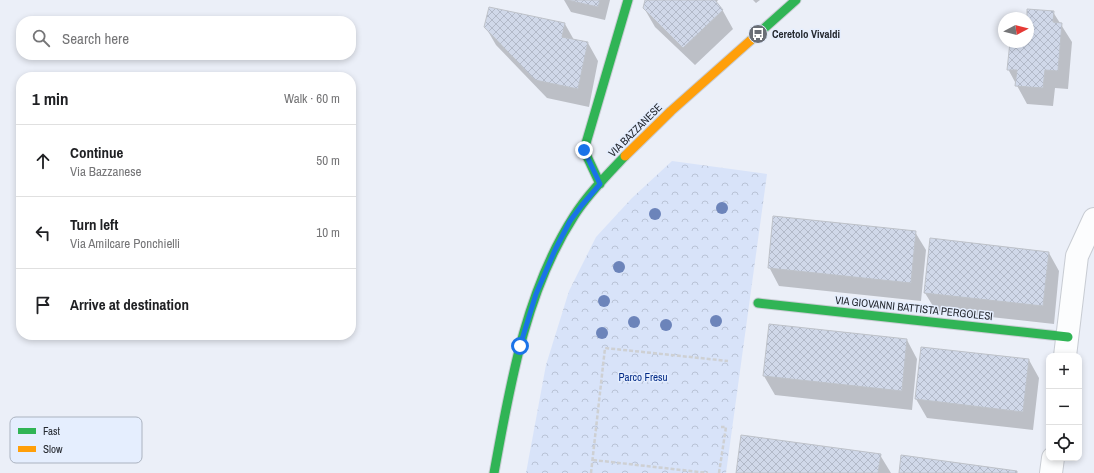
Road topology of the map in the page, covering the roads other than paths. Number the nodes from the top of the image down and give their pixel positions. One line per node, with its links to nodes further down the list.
1 (628, 0): 3 (main road)
2 (796, 0): 3 (main road, VIA BAZZANESE)
3 (600, 184): 8 (main road, VIA BAZZANESE)
4 (1094, 219): 6 (street)
5 (758, 304): 6 (main road, VIA GIOVANNI BATTISTA PERGOLESI)
6 (1066, 346)
7 (1053, 461): 9 (street)
8 (494, 473)
9 (1051, 473)

